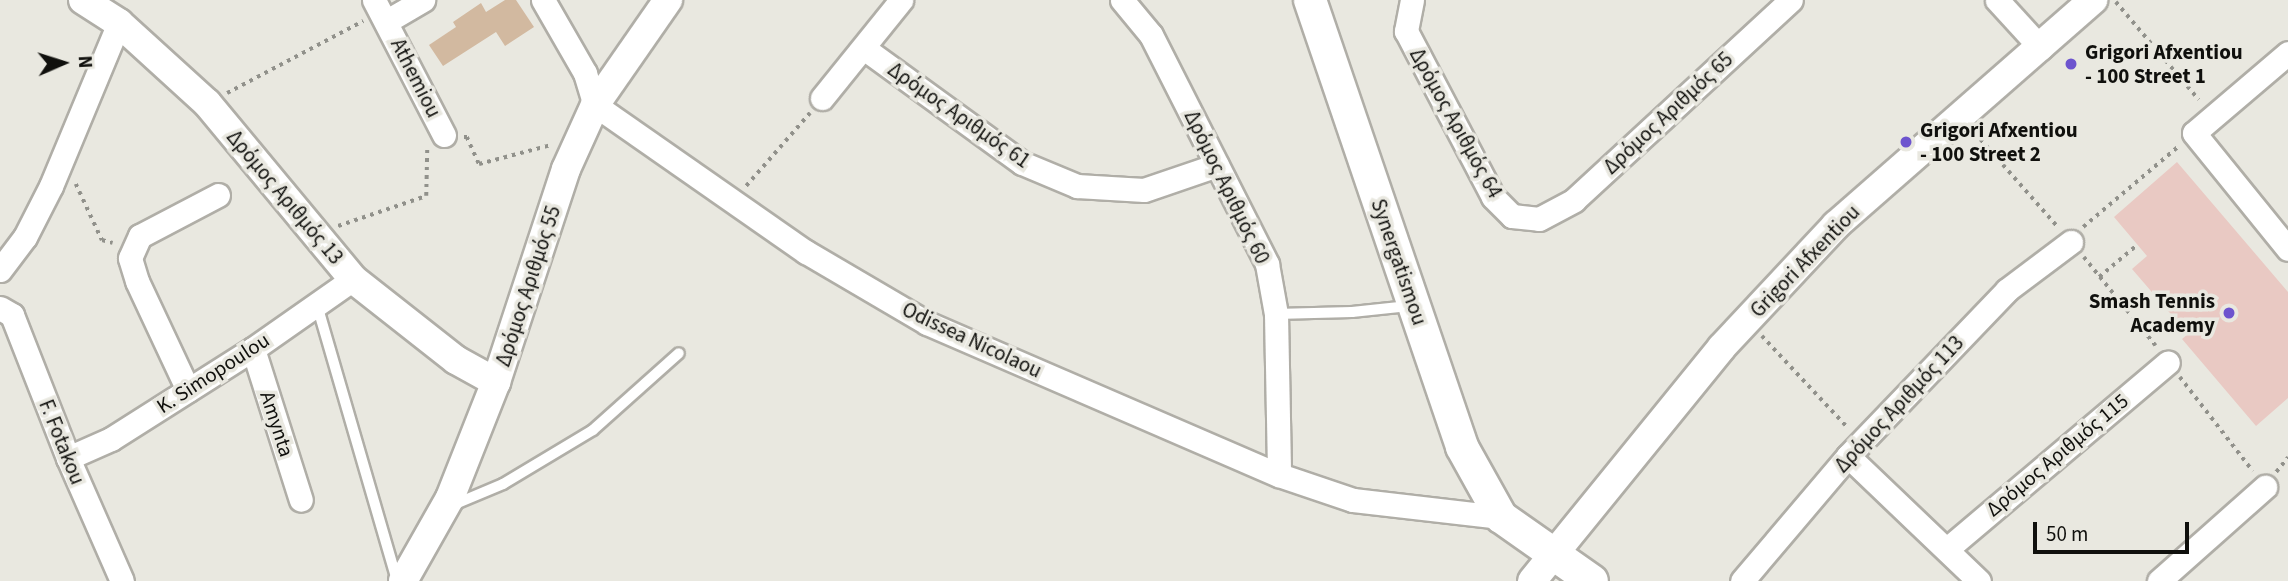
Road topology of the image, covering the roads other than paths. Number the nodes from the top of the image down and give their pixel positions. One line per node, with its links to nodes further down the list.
1 (83, 0): 13 (street, Δρόμος Αριθμός 13)
2 (423, 0): 12 (street, Athemiou)
3 (543, 0): 18 (street)
4 (668, 0): 18 (street, Δρόμος Αριθμός 55)
5 (901, 0): 15 (street)
6 (1122, 0): 20 (street, Δρόμος Αριθμός 60)
7 (1310, 0): 28 (main road, Synergatismou)
8 (1412, 0): 22 (street, Δρόμος Αριθμός 64)
9 (1791, 0): 22 (street, Δρόμος Αριθμός 65)
10 (1997, 0): 14 (street)
11 (2093, 0): 14 (street, Grigori Afxentiou)
12 (380, 11): 19 (street, Athemiou)
13 (119, 23): 25 (street); 26 (street, Δρόμος Αριθμός 13)
14 (2042, 48): 44 (street, Grigori Afxentiou)
15 (865, 49): 17 (street); 20 (street, Δρόμος Αριθμός 61)
16 (2288, 53): 24 (street)
17 (822, 98)
18 (595, 104): 34 (street, Δρόμος Αριθμός 55); 38 (street, Odissea Nicolaou)
19 (444, 135)
20 (1217, 165): 30 (street, Δρόμος Αριθμός 60)
21 (218, 195): 35 (street)
22 (1539, 219)
23 (2070, 240): 36 (street, Δρόμος Αριθμός 113)
24 (2288, 248)
25 (0, 270)
26 (353, 279): 27 (street, K. Simopoulou); 34 (street, Δρόμος Αριθμός 13)
27 (317, 305): 31 (street, K. Simopoulou); 46 (lane)
28 (1414, 305): 30 (lane); 42 (main road, Synergatismou)
29 (0, 308): 37 (street, F. Fotakou)
30 (1276, 314): 38 (street, Δρόμος Αριθμός 60)
31 (253, 349): 35 (street, K. Simopoulou); 40 (street, Amynta)
32 (679, 353): 41 (lane)
33 (2168, 362): 43 (street, Δρόμος Αριθμός 115)
34 (496, 382): 41 (street, Δρόμος Αριθμός 55)
35 (188, 390): 37 (street, K. Simopoulou)
36 (1855, 449): 43 (street); 50 (street, Δρόμος Αριθμός 113)
37 (68, 458): 45 (street, F. Fotakou)
38 (1279, 475): 42 (street, Odissea Nicolaou)
39 (2265, 487): 52 (street)
40 (301, 500)
41 (443, 509): 47 (street, Δρόμος Αριθμός 55)
42 (1501, 517): 44 (main road)
43 (1947, 549): 51 (street)
44 (1550, 555): 48 (street, Grigori Afxentiou); 49 (main road)
45 (122, 581)
46 (397, 581)
47 (403, 581)
48 (1532, 581)
49 (1592, 581)
50 (1742, 581)
51 (1979, 581)
52 (2159, 581)

